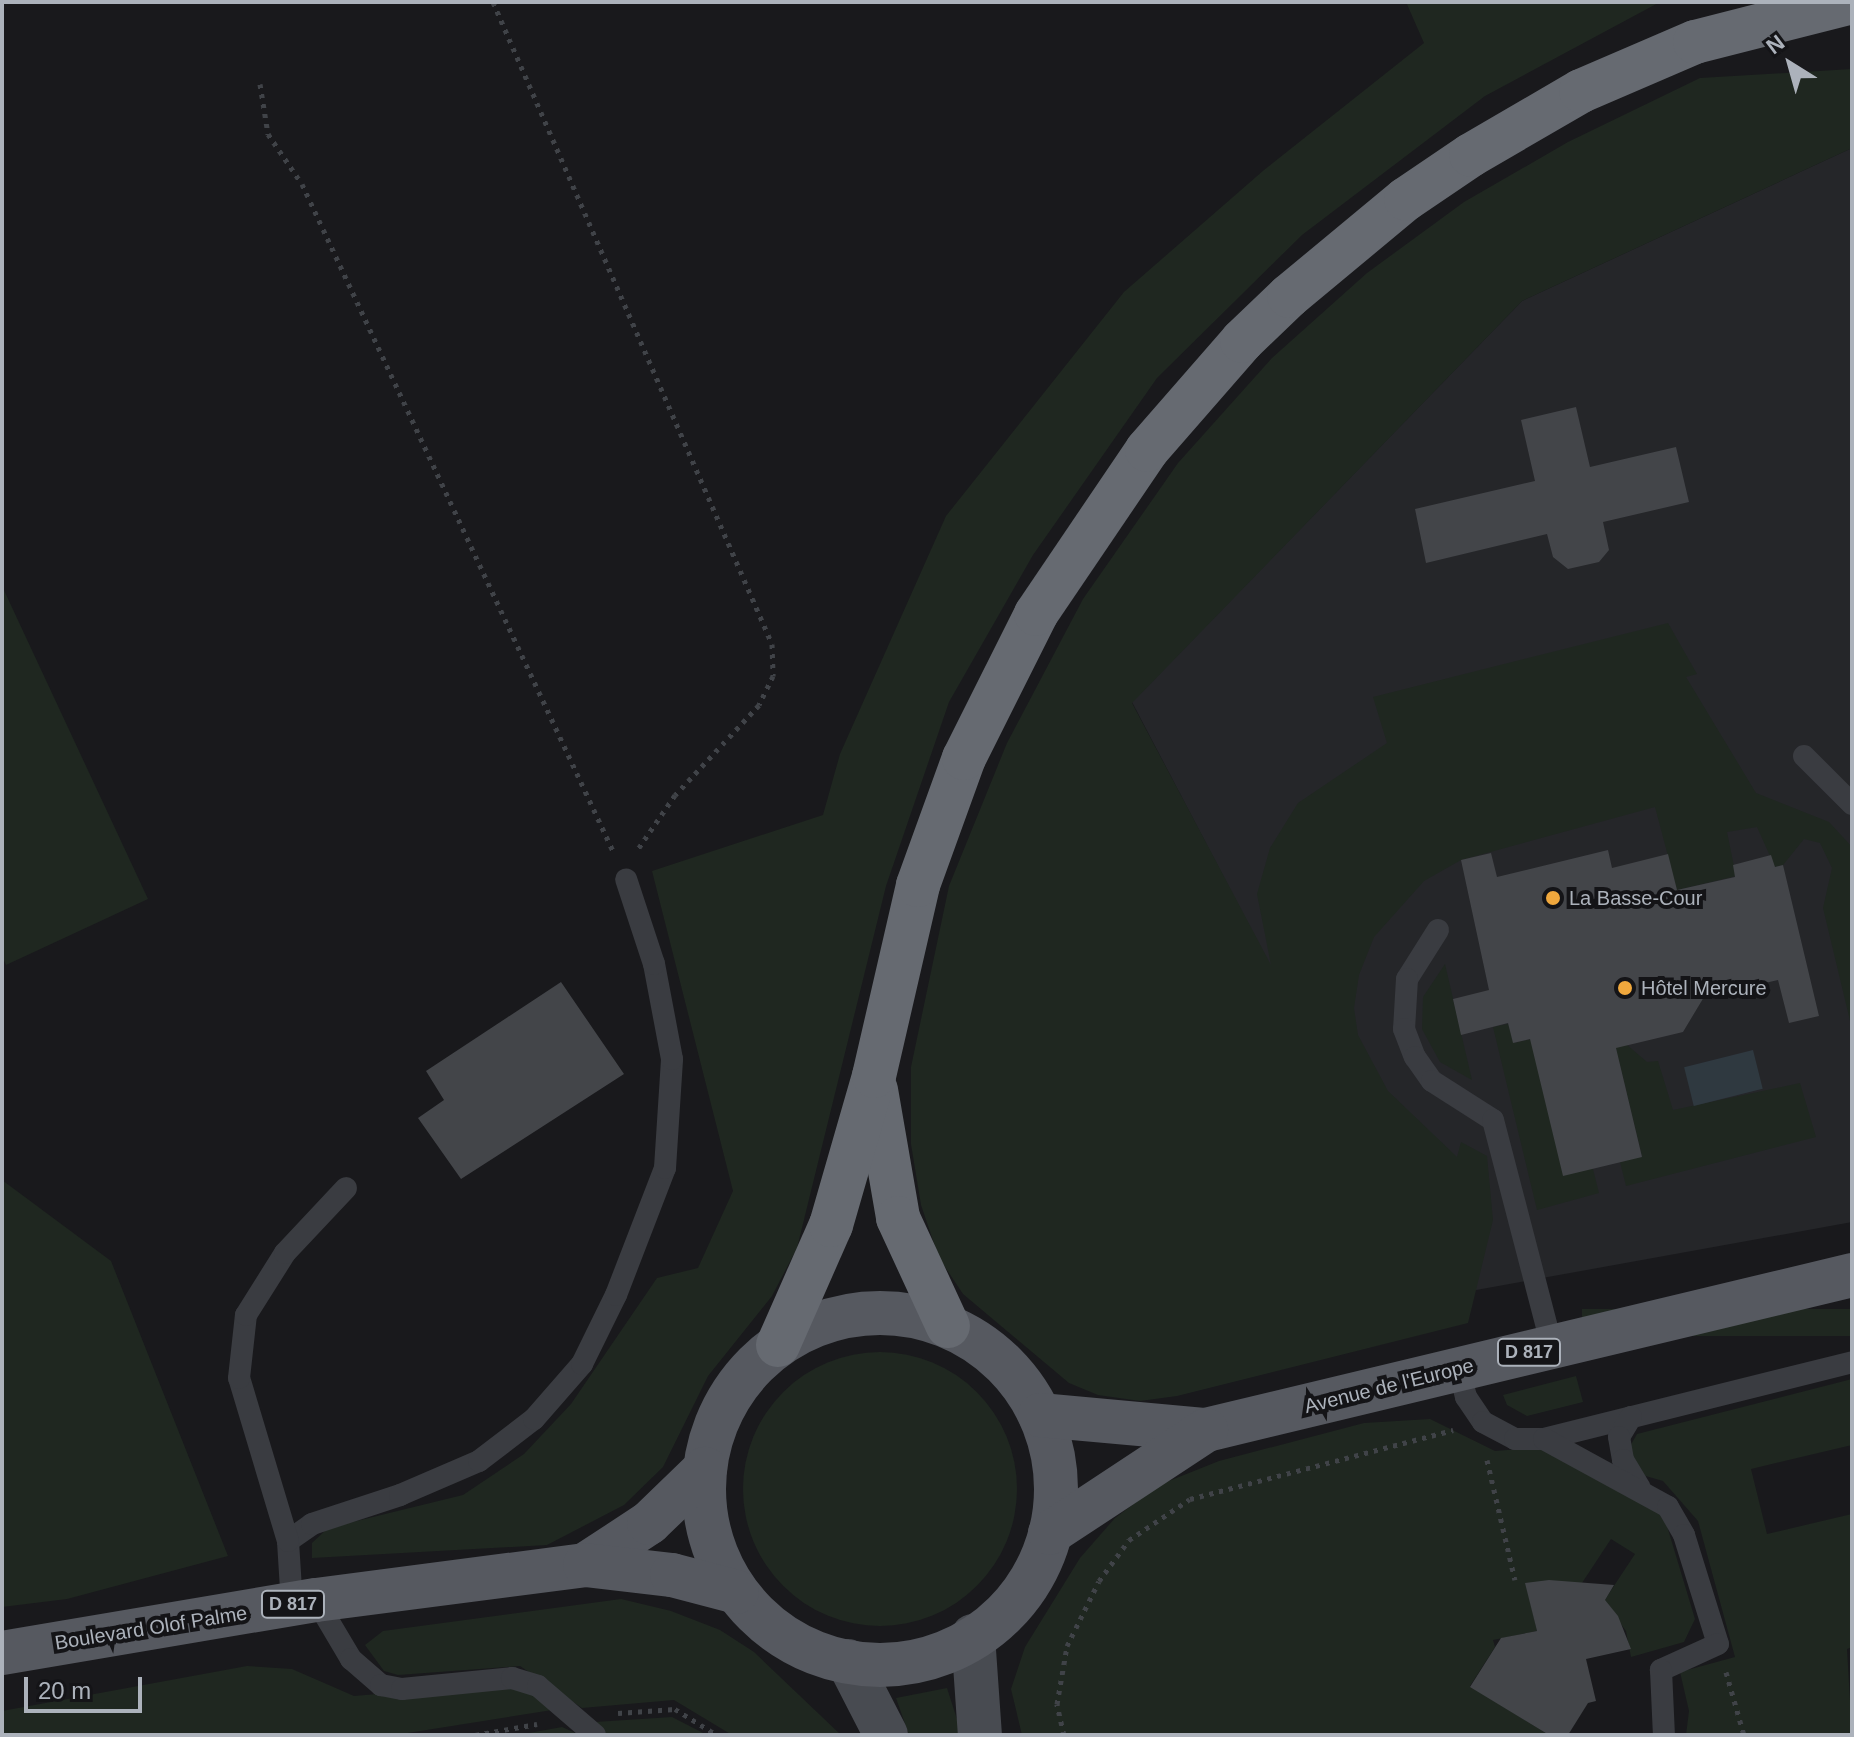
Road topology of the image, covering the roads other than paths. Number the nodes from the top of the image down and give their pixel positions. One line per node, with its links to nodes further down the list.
1 (1852, 2): 3 (highway)
2 (1852, 31): 3 (highway)
3 (1695, 42): 8 (highway)
4 (1804, 756): 5 (lane)
5 (1852, 804)
6 (626, 879): 23 (lane)
7 (1438, 930): 13 (lane)
8 (874, 1076): 11 (highway); 12 (highway)
9 (346, 1188): 23 (lane)
10 (1852, 1275): 13 (main road, Avenue de l'Europe / D 817)
11 (948, 1326): 12 (main road); 16 (main road)
12 (778, 1345): 20 (main road)
13 (1552, 1346): 15 (main road, Avenue de l'Europe / D 817)
14 (1852, 1362): 17 (lane)
15 (1459, 1369): 18 (main road, Avenue de l'Europe / D 817); 19 (lane)
16 (1040, 1415): 18 (main road, Avenue de l'Europe / D 817); 22 (main road)
17 (1631, 1417): 19 (lane); 21 (lane)
18 (1206, 1430): 22 (main road, Avenue de l'Europe / D 817)
19 (1544, 1439): 21 (lane)
20 (705, 1469): 24 (main road, Boulevard Olof Palme / D 817); 25 (main road)
21 (1641, 1489): 33 (lane)
22 (1050, 1533): 27 (main road)
23 (288, 1541): 26 (lane)
24 (585, 1565): 25 (main road, Boulevard Olof Palme / D 817); 26 (main road, Boulevard Olof Palme / D 817)
25 (737, 1592): 29 (main road)
26 (304, 1602): 28 (main road, Boulevard Olof Palme / D 817); 30 (lane)
27 (973, 1636): 29 (main road); 32 (main road)
28 (2, 1653)
29 (848, 1661): 31 (main road)
30 (595, 1735)
31 (886, 1735)
32 (980, 1735)
33 (1664, 1735)

